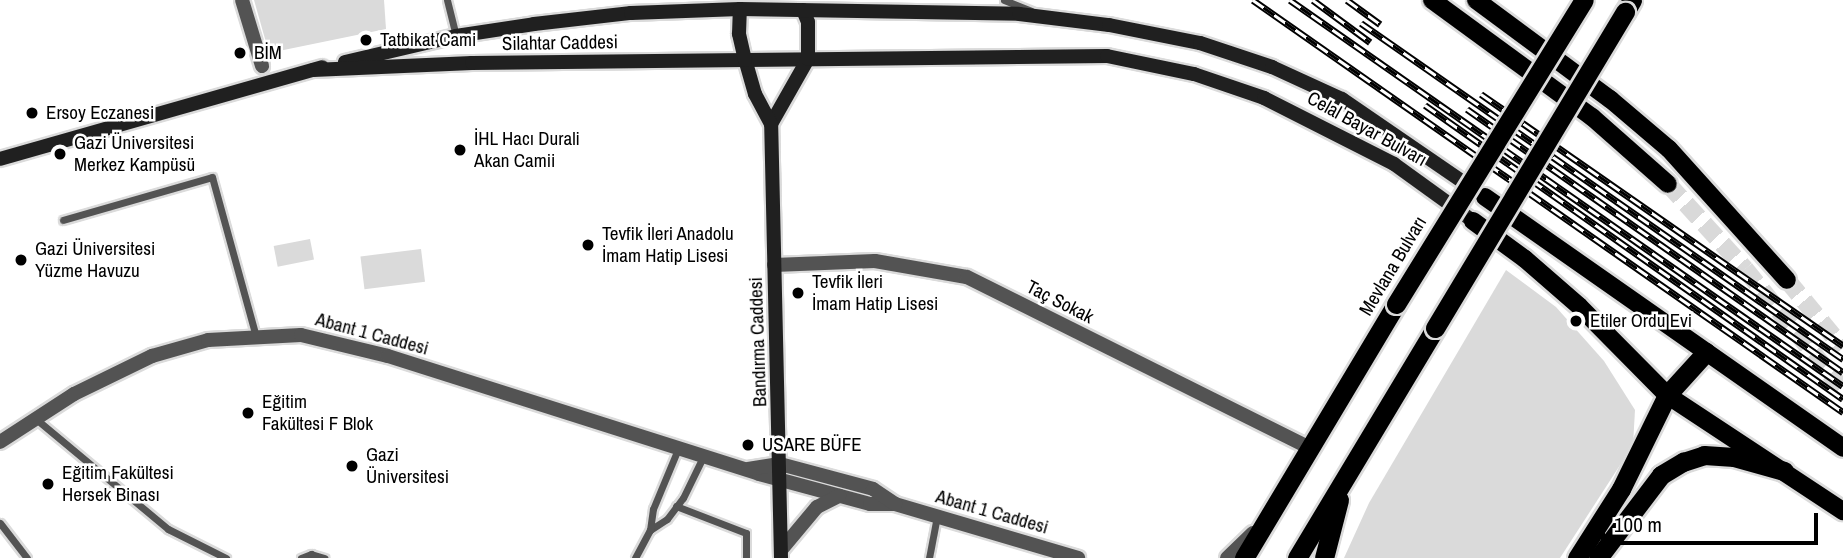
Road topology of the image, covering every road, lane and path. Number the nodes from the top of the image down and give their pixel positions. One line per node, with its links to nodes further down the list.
1 (242, 0): 15 (street)
2 (447, 0): 12 (lane)
3 (1004, 0): 11 (lane)
4 (1432, 0): 19 (main road)
5 (1476, 0): 24 (main road)
6 (1584, 0): 32 (highway, Mevlana Bulvarı, bridge)
7 (912, 6): 10 (main road, Celal Bayar Bulvarı); 11 (main road, Celal Bayar Bulvarı)
8 (1628, 6): 37 (highway, bridge)
9 (740, 9): 10 (main road); 12 (main road, Silahtar Caddesi); 14 (main road, Bandırma Caddesi)
10 (803, 10): 13 (main road)
11 (1048, 18): 20 (main road, Celal Bayar Bulvarı)
12 (456, 36): 16 (main road, Silahtar Caddesi)
13 (808, 59): 14 (main road, Silahtar Caddesi); 17 (main road); 22 (main road, Celal Bayar Bulvarı)
14 (745, 61): 16 (main road, Silahtar Caddesi); 17 (main road, Bandırma Caddesi)
15 (262, 66)
16 (313, 70): 18 (main road, Silahtar Caddesi)
17 (771, 124): 23 (main road, Bandırma Caddesi)
18 (0, 158)
19 (1668, 184)
20 (1485, 197): 26 (main road, Celal Bayar Bulvarı)
21 (63, 220): 25 (lane)
22 (1473, 221): 27 (main road, Celal Bayar Bulvarı)
23 (774, 265): 32 (street, Taç Sokak); 34 (main road, Bandırma Caddesi)
24 (1787, 280)
25 (257, 337): 28 (street, Abant 1 Caddesi); 31 (street, Abant 1 Caddesi)
26 (1706, 352): 27 (highway); 30 (main road, Celal Bayar Bulvarı)
27 (1667, 395): 36 (main road, Celal Bayar Bulvarı); 60 (highway)
28 (35, 418): 29 (street, Abant 1 Caddesi); 49 (lane)
29 (0, 442)
30 (1843, 448)
31 (678, 449): 33 (street, Abant 1 Caddesi); 46 (lane)
32 (1310, 449): 44 (highway, Mevlana Bulvarı)
33 (703, 457): 35 (street, Abant 1 Caddesi); 41 (lane)
34 (780, 464): 35 (street, Abant 1 Caddesi); 38 (main road, Bandırma Caddesi); 40 (street, Abant 1 Caddesi)
35 (743, 470): 38 (street, Abant 1 Caddesi)
36 (1784, 471): 42 (main road, Celal Bayar Bulvarı); 61 (highway)
37 (1346, 475): 58 (highway); 59 (highway)
38 (779, 480): 39 (street, Abant 1 Caddesi); 47 (main road, Bandırma Caddesi)
39 (839, 496): 40 (street, Abant 1 Caddesi); 47 (street)
40 (895, 504): 43 (street, Abant 1 Caddesi)
41 (676, 506): 46 (lane); 53 (lane)
42 (1843, 511)
43 (937, 516): 54 (lane); 55 (street, Abant 1 Caddesi)
44 (1269, 517): 56 (street); 57 (highway, Mevlana Bulvarı)
45 (0, 523): 48 (lane)
46 (650, 530): 52 (lane)
47 (781, 554)
48 (27, 558)
49 (226, 558)
50 (301, 558): 51 (lane)
51 (324, 558)
52 (635, 558)
53 (746, 558)
54 (929, 558)
55 (1078, 558)
56 (1227, 558)
57 (1244, 558)
58 (1297, 558)
59 (1324, 558)
60 (1577, 558)
61 (1598, 558)

